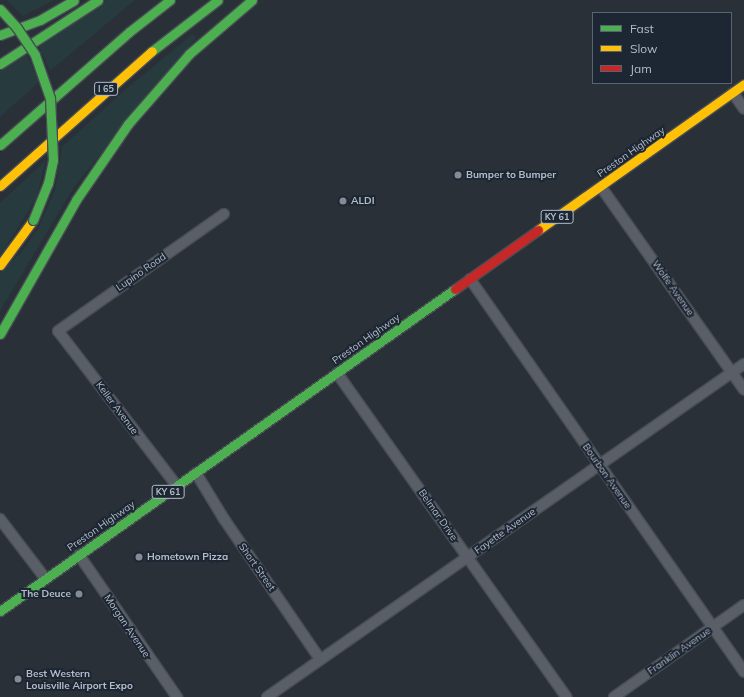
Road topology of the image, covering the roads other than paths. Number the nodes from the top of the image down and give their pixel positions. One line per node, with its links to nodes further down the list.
1 (74, 0): 7 (main road)
2 (98, 0): 8 (main road)
3 (170, 0): 14 (main road)
4 (218, 0): 15 (main road, I 65)
5 (252, 0): 21 (main road)
6 (0, 9): 18 (main road, bridge)
7 (0, 35)
8 (0, 64)
9 (52, 83): 11 (main road)
10 (744, 84): 12 (main road, Preston Highway / KY 61)
11 (41, 93)
12 (732, 93): 13 (street); 16 (main road, Preston Highway / KY 61)
13 (744, 109)
14 (0, 144)
15 (0, 186)
16 (601, 187): 19 (main road, Preston Highway / KY 61); 23 (street, Wolfe Avenue)
17 (224, 214): 20 (street, Lupino Road)
18 (0, 265)
19 (470, 279): 24 (main road, Preston Highway / KY 61); 26 (street, Bourbon Avenue)
20 (58, 331): 28 (street, Keller Avenue)
21 (0, 334)
22 (744, 364): 23 (street, Fayette Avenue)
23 (732, 372): 25 (street, Wolfe Avenue); 26 (street, Fayette Avenue)
24 (337, 373): 27 (main road, Preston Highway / KY 61); 31 (street, Belmar Drive)
25 (744, 390)
26 (599, 465): 31 (street, Fayette Avenue); 35 (street, Bourbon Avenue)
27 (196, 473): 28 (main road, Preston Highway / KY 61); 36 (street, Short Street)
28 (177, 486): 30 (main road, Preston Highway / KY 61)
29 (0, 519): 32 (street)
30 (79, 555): 32 (main road, Preston Highway / KY 61); 38 (street, Morgan Avenue)
31 (468, 557): 36 (street, Fayette Avenue); 40 (street, Belmar Drive)
32 (45, 578): 34 (main road, Preston Highway / KY 61)
33 (744, 605): 35 (street, Franklin Avenue)
34 (0, 611)
35 (713, 627): 37 (street, Bourbon Avenue); 41 (street, Franklin Avenue)
36 (320, 659): 39 (street, Fayette Avenue)
37 (744, 672)
38 (177, 697)
39 (267, 697)
40 (566, 697)
41 (614, 697)

